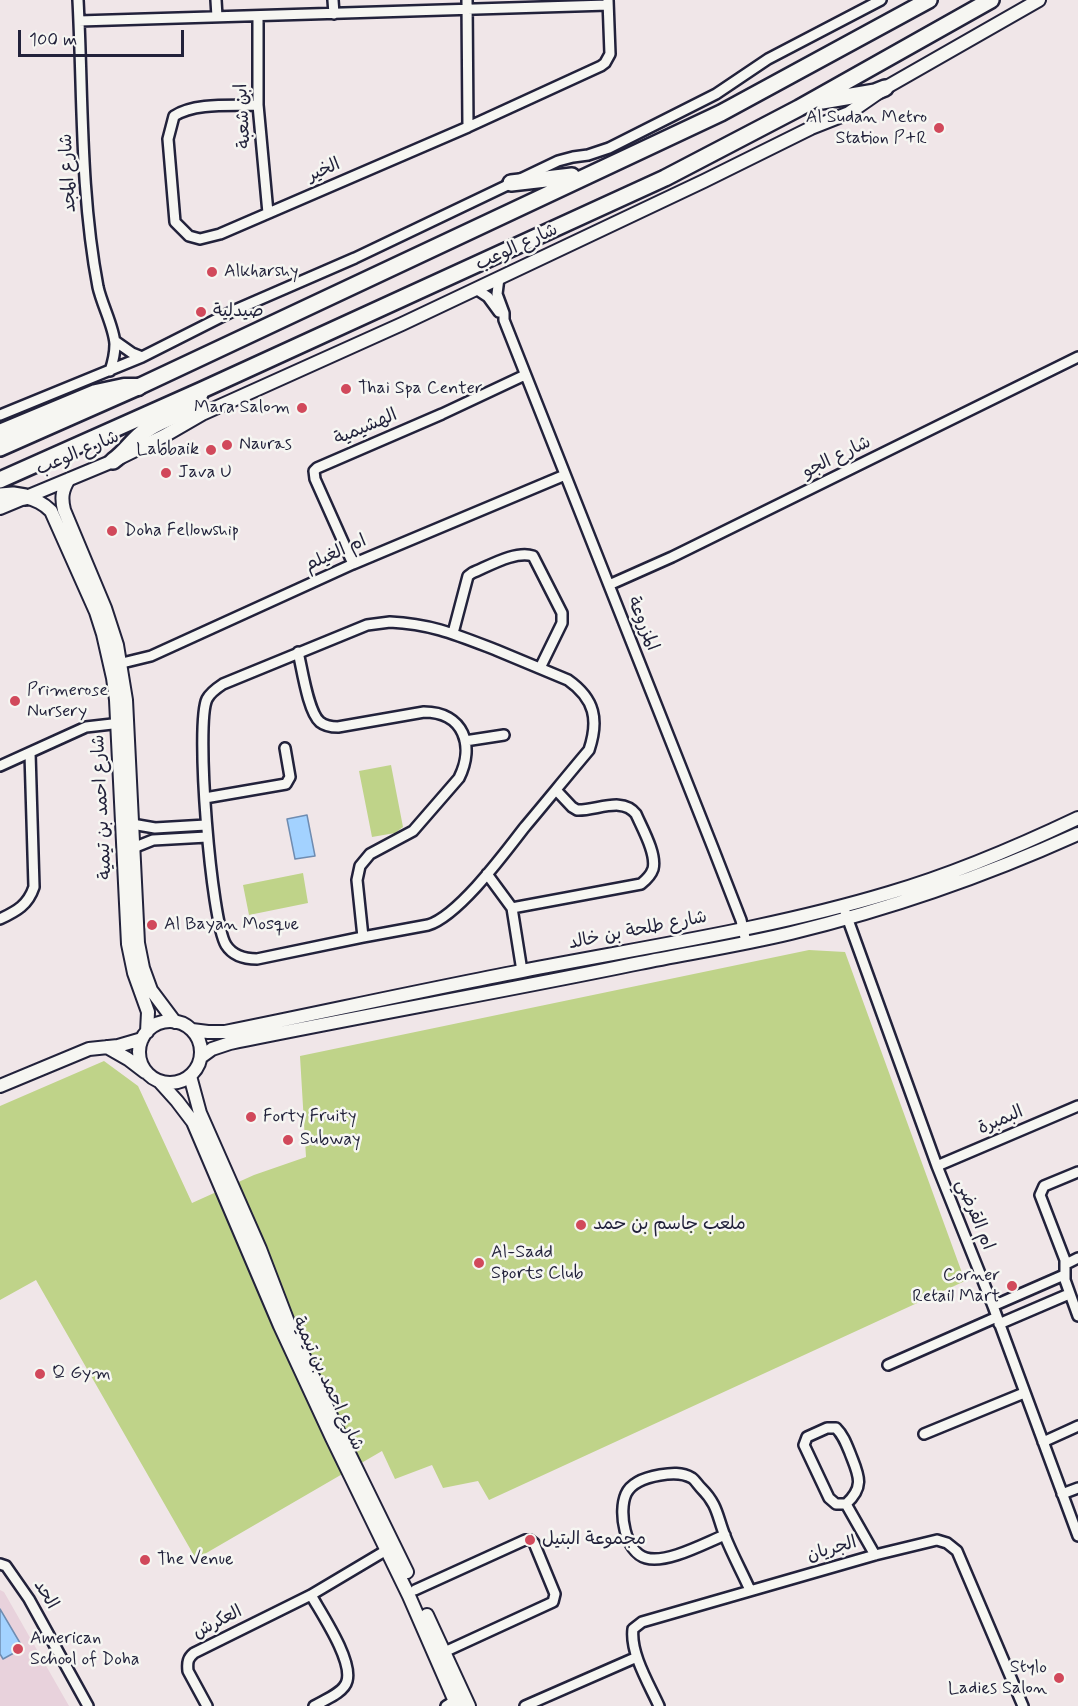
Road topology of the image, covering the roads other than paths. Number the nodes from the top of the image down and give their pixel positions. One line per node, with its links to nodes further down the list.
1 (78, 0): 13 (street, شارع المجد)
2 (216, 0): 12 (street)
3 (333, 0): 10 (street)
4 (880, 0): 19 (street)
5 (929, 0): 18 (main road, شارع الوعب)
6 (991, 0): 16 (main road, شارع الوعب)
7 (1039, 0): 14 (street, شارع الوعب)
8 (608, 3): 9 (street); 17 (street, الخير)
9 (467, 5): 10 (street); 17 (street)
10 (334, 14): 11 (street)
11 (258, 16): 12 (street); 15 (street, ابن شعبة)
12 (217, 17): 13 (street)
13 (79, 21): 24 (street, شارع المجد)
14 (885, 88): 16 (main road); 21 (street, شارع الوعب)
15 (258, 105): 20 (street, ابن شعبة); 20 (street, الخير)
16 (799, 108): 30 (main road, شارع الوعب)
17 (468, 127): 20 (street, الخير)
18 (596, 171): 19 (main road); 29 (main road, شارع الوعب)
19 (511, 183): 25 (street)
20 (268, 213)
21 (499, 278): 22 (street, شارع الوعب); 23 (street, المزروعة)
22 (476, 289): 23 (street, المزروعة); 34 (street, شارع الوعب)
23 (504, 320): 28 (street, المزروعة)
24 (115, 341): 25 (street); 27 (street, شارع المجد)
25 (142, 357): 27 (street)
26 (1078, 357): 42 (street, شارع الجو)
27 (110, 371): 31 (street)
28 (525, 375): 35 (street, المزروعة); 41 (street, الهشيمية)
29 (138, 387): 32 (highway); 33 (main road, شارع الوعب)
30 (202, 390): 34 (main road); 37 (main road, شارع الوعب)
31 (0, 415)
32 (0, 433)
33 (0, 448)
34 (113, 460): 36 (street, شارع الوعب)
35 (565, 475): 41 (street, ام الغيلم); 42 (street, المزروعة)
36 (69, 479): 39 (street, شارع الوعب); 45 (street, شارع احمد بن تيمية)
37 (0, 480)
38 (0, 496): 39 (main road)
39 (25, 497): 40 (street, شارع الوعب); 45 (street, شارع احمد بن تيمية)
40 (0, 508)
41 (353, 564): 45 (street, ام الغيلم)
42 (609, 585): 67 (street, المزروعة)
43 (453, 633): 44 (street); 46 (street); 46 (street)
44 (298, 652): 49 (street); 54 (street)
45 (116, 664): 47 (street, شارع احمد بن تيمية)
46 (540, 668): 53 (street)
47 (122, 723): 51 (street); 56 (street, شارع احمد بن تيمية); 73 (street, شارع احمد بن تيمية)
48 (504, 735): 49 (street)
49 (465, 741): 68 (street)
50 (285, 748): 54 (street)
51 (30, 753): 52 (street); 66 (street)
52 (0, 766)
53 (556, 790): 63 (street); 64 (street)
54 (205, 798): 57 (street)
55 (1078, 818): 65 (street, شارع طلحة بن خالد)
56 (132, 824): 58 (street); 62 (street, شارع احمد بن تيمية)
57 (206, 825): 58 (street); 60 (street)
58 (165, 828): 61 (street)
59 (1078, 834): 65 (street, شارع طلحة بن خالد)
60 (207, 837): 61 (street); 68 (street)
61 (165, 839): 62 (street)
62 (133, 848): 71 (street, شارع احمد بن تيمية)
63 (487, 874): 64 (street); 68 (street)
64 (512, 908): 70 (street)
65 (844, 912): 67 (street, شارع طلحة بن خالد); 69 (street, شارع طلحة بن خالد); 80 (street, ام القرضي)
66 (0, 919)
67 (743, 929): 69 (street, المزروعة); 70 (street, شارع طلحة بن خالد)
68 (363, 937)
69 (746, 942): 75 (street, شارع طلحة بن خالد)
70 (522, 971): 72 (street, شارع طلحة بن خالد)
71 (175, 1022): 72 (street); 73 (street)
72 (192, 1030): 75 (street)
73 (144, 1036): 74 (street); 77 (street)
74 (106, 1047): 77 (street); 78 (street)
75 (201, 1057): 76 (street)
76 (190, 1076): 77 (street); 99 (street, شارع احمد بن تيمية)
77 (154, 1078): 99 (street, شارع احمد بن تيمية)
78 (0, 1086)
79 (1078, 1106): 80 (street, البمبرة)
80 (937, 1166): 86 (street, ام القرضي)
81 (1078, 1172): 83 (street)
82 (1078, 1258): 83 (street)
83 (1066, 1264): 84 (street)
84 (1064, 1275): 85 (street); 86 (street)
85 (1069, 1294): 87 (street); 88 (street)
86 (993, 1306): 88 (street, ام القرضي)
87 (1078, 1316)
88 (998, 1321): 89 (street); 90 (street, ام القرضي)
89 (888, 1365)
90 (1024, 1393): 92 (street); 93 (street, ام القرضي)
91 (1078, 1426): 93 (street)
92 (924, 1434)
93 (1043, 1442): 95 (street, ام القرضي)
94 (1078, 1488): 95 (street)
95 (1062, 1494): 98 (street, ام القرضي)
96 (846, 1504): 96 (street); 100 (street)
97 (725, 1535): 97 (street); 103 (street)
98 (1078, 1536)
99 (391, 1547): 102 (street, شارع احمد بن تيمية); 104 (street, العكرش); 105 (street, شارع احمد بن تيمية)
100 (875, 1555): 103 (street, الجريان); 113 (street, الجريان)
101 (3, 1565): 108 (street, الحد)
102 (415, 1590): 105 (street, شارع احمد بن تيمية); 105 (street)
103 (750, 1590): 106 (street, الجريان)
104 (311, 1595): 109 (street, العكرش); 110 (street)
105 (440, 1654): 107 (street, شارع احمد بن تيمية)
106 (637, 1658): 111 (street); 112 (street, الجريان)
107 (458, 1703)
108 (88, 1706)
109 (207, 1706)
110 (314, 1706)
111 (525, 1706)
112 (659, 1706)
113 (1023, 1706)

